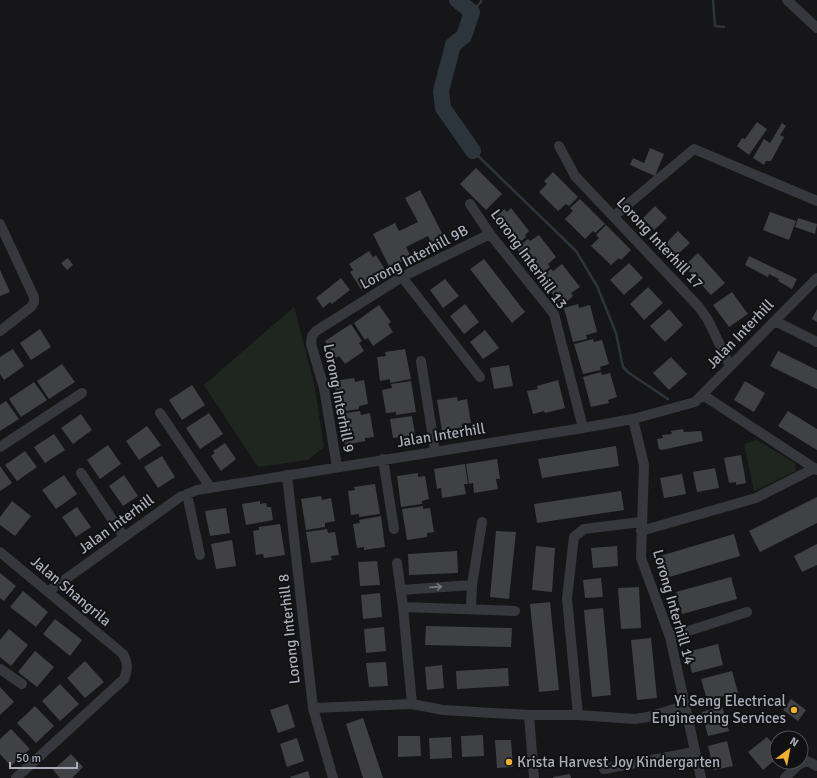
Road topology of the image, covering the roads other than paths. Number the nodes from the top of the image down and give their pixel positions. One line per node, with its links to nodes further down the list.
1 (787, 0): 2 (street)
2 (817, 28)
3 (559, 146): 6 (street, Lorong Interhill 17)
4 (817, 201): 6 (street)
5 (470, 204): 8 (street, Lorong Interhill 13)
6 (614, 216): 16 (street, Lorong Interhill 17)
7 (0, 224): 12 (street)
8 (490, 234): 9 (street, Lorong Interhill 9B); 22 (street, Lorong Interhill 13)
9 (402, 277): 13 (street, Lorong Interhill 9B); 17 (street)
10 (817, 278): 11 (street, Jalan Interhill)
11 (775, 321): 14 (street); 16 (street, Jalan Interhill)
12 (0, 331)
13 (312, 336): 26 (street, Lorong Interhill 9)
14 (817, 342)
15 (421, 361): 24 (street)
16 (730, 366): 19 (street, Jalan Interhill)
17 (480, 377)
18 (82, 393): 23 (street)
19 (703, 395): 21 (street, Jalan Interhill); 27 (street)
20 (160, 412): 30 (street)
21 (633, 419): 22 (street, Jalan Interhill); 33 (street, Lorong Interhill 14)
22 (583, 428): 24 (street, Jalan Interhill)
23 (0, 446)
24 (435, 451): 25 (street, Jalan Interhill)
25 (383, 460): 26 (street, Jalan Interhill); 34 (street)
26 (337, 467): 29 (street, Jalan Interhill)
27 (816, 469): 33 (street)
28 (81, 473): 35 (street)
29 (287, 475): 30 (street, Jalan Interhill); 51 (street, Lorong Interhill 8)
30 (210, 487): 31 (street, Jalan Interhill)
31 (187, 494): 35 (street, Jalan Interhill); 37 (street)
32 (482, 522): 39 (street)
33 (641, 526): 46 (street, Lorong Interhill 14); 53 (street)
34 (394, 529)
35 (124, 537): 41 (street, Jalan Interhill)
36 (0, 552): 41 (street, Jalan Shangrila)
37 (200, 556)
38 (397, 563): 40 (street)
39 (472, 585): 40 (street, one-way to 39); 43 (street)
40 (401, 590): 42 (street)
41 (48, 591): 58 (street, Jalan Shangrila)
42 (403, 607): 43 (street); 49 (street)
43 (471, 608): 44 (street)
44 (515, 611)
45 (747, 612): 46 (street)
46 (670, 637): 50 (street, Lorong Interhill 14)
47 (0, 669): 48 (street)
48 (22, 684)
49 (412, 704): 51 (street); 52 (street)
50 (684, 706): 53 (street); 54 (street, Lorong Interhill 14)
51 (313, 708): 59 (street, Lorong Interhill 8)
52 (529, 715): 53 (street); 57 (street)
53 (578, 715)
54 (694, 752): 56 (street); 60 (street, Lorong Interhill 14)
55 (817, 766): 61 (street)
56 (604, 769)
57 (533, 777)
58 (16, 778)
59 (333, 778)
60 (701, 778)
61 (784, 778)

